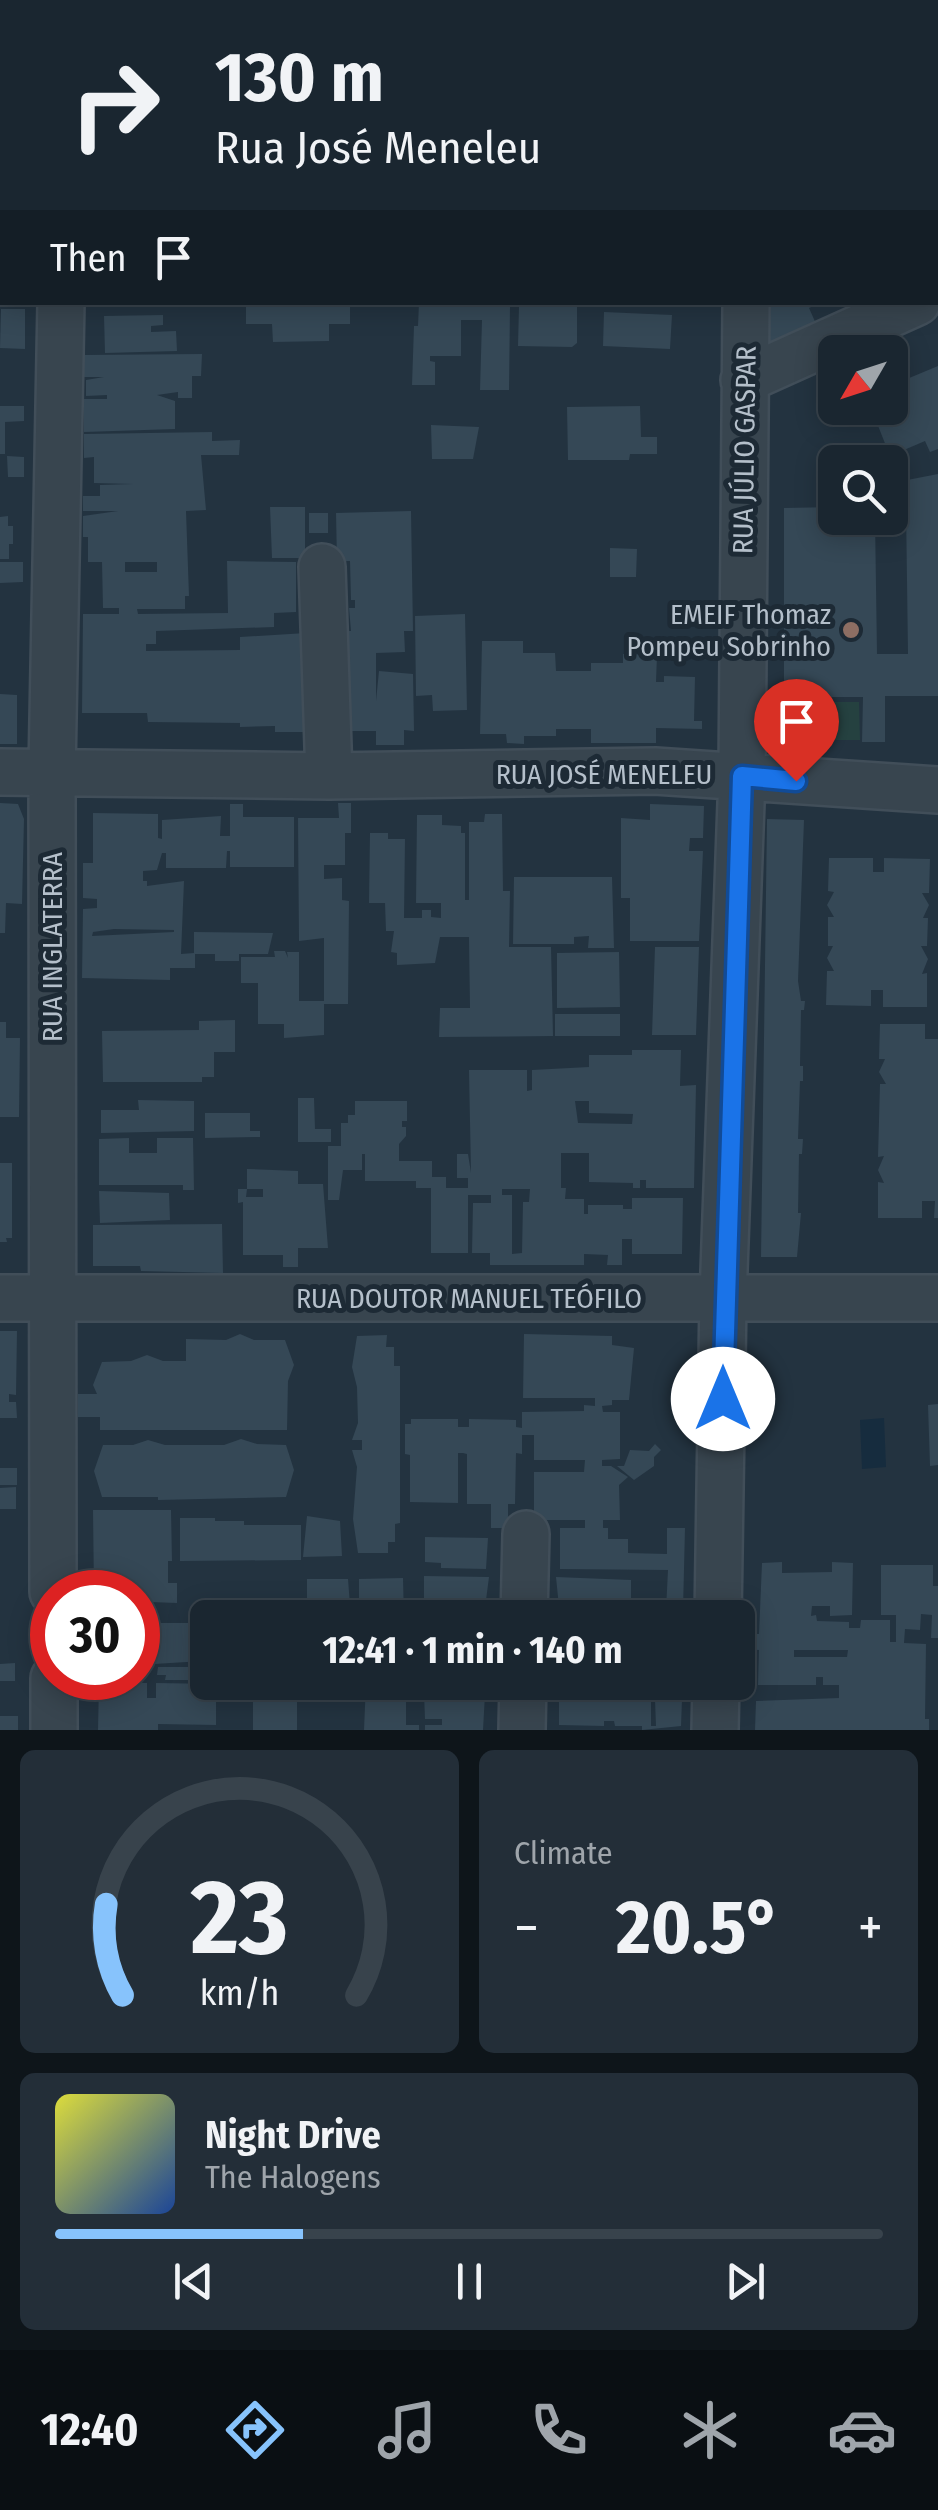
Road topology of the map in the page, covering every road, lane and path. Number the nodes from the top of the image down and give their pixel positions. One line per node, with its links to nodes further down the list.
1 (61, 305): 6 (street, RUA INGLATERRA)
2 (746, 305): 4 (street, RUA JÚLIO GASPAR)
3 (910, 305): 4 (street)
4 (744, 380): 9 (street, RUA JÚLIO GASPAR)
5 (322, 567): 8 (street)
6 (52, 771): 7 (street, RUA JOSÉ MENELEU); 8 (street, RUA JOSÉ MENELEU); 12 (street, RUA INGLATERRA)
7 (0, 772)
8 (329, 776): 9 (street, RUA JOSÉ MENELEU)
9 (742, 776): 10 (street, RUA JOSÉ MENELEU); 13 (street, RUA JÚLIO GASPAR)
10 (938, 790)
11 (0, 1298): 12 (street, RUA DOUTOR MANUEL TEÓFILO)
12 (51, 1298): 13 (street, RUA DOUTOR MANUEL TEÓFILO); 16 (street, RUA INGLATERRA)
13 (724, 1298): 14 (street, RUA DOUTOR MANUEL TEÓFILO); 18 (street, RUA JÚLIO GASPAR)
14 (938, 1298)
15 (526, 1534): 17 (street)
16 (53, 1570)
17 (524, 1600)
18 (718, 1600)
19 (54, 1700): 22 (street)
20 (523, 1700): 23 (street)
21 (716, 1700): 24 (street)
22 (54, 1730)
23 (522, 1730)
24 (715, 1730)

